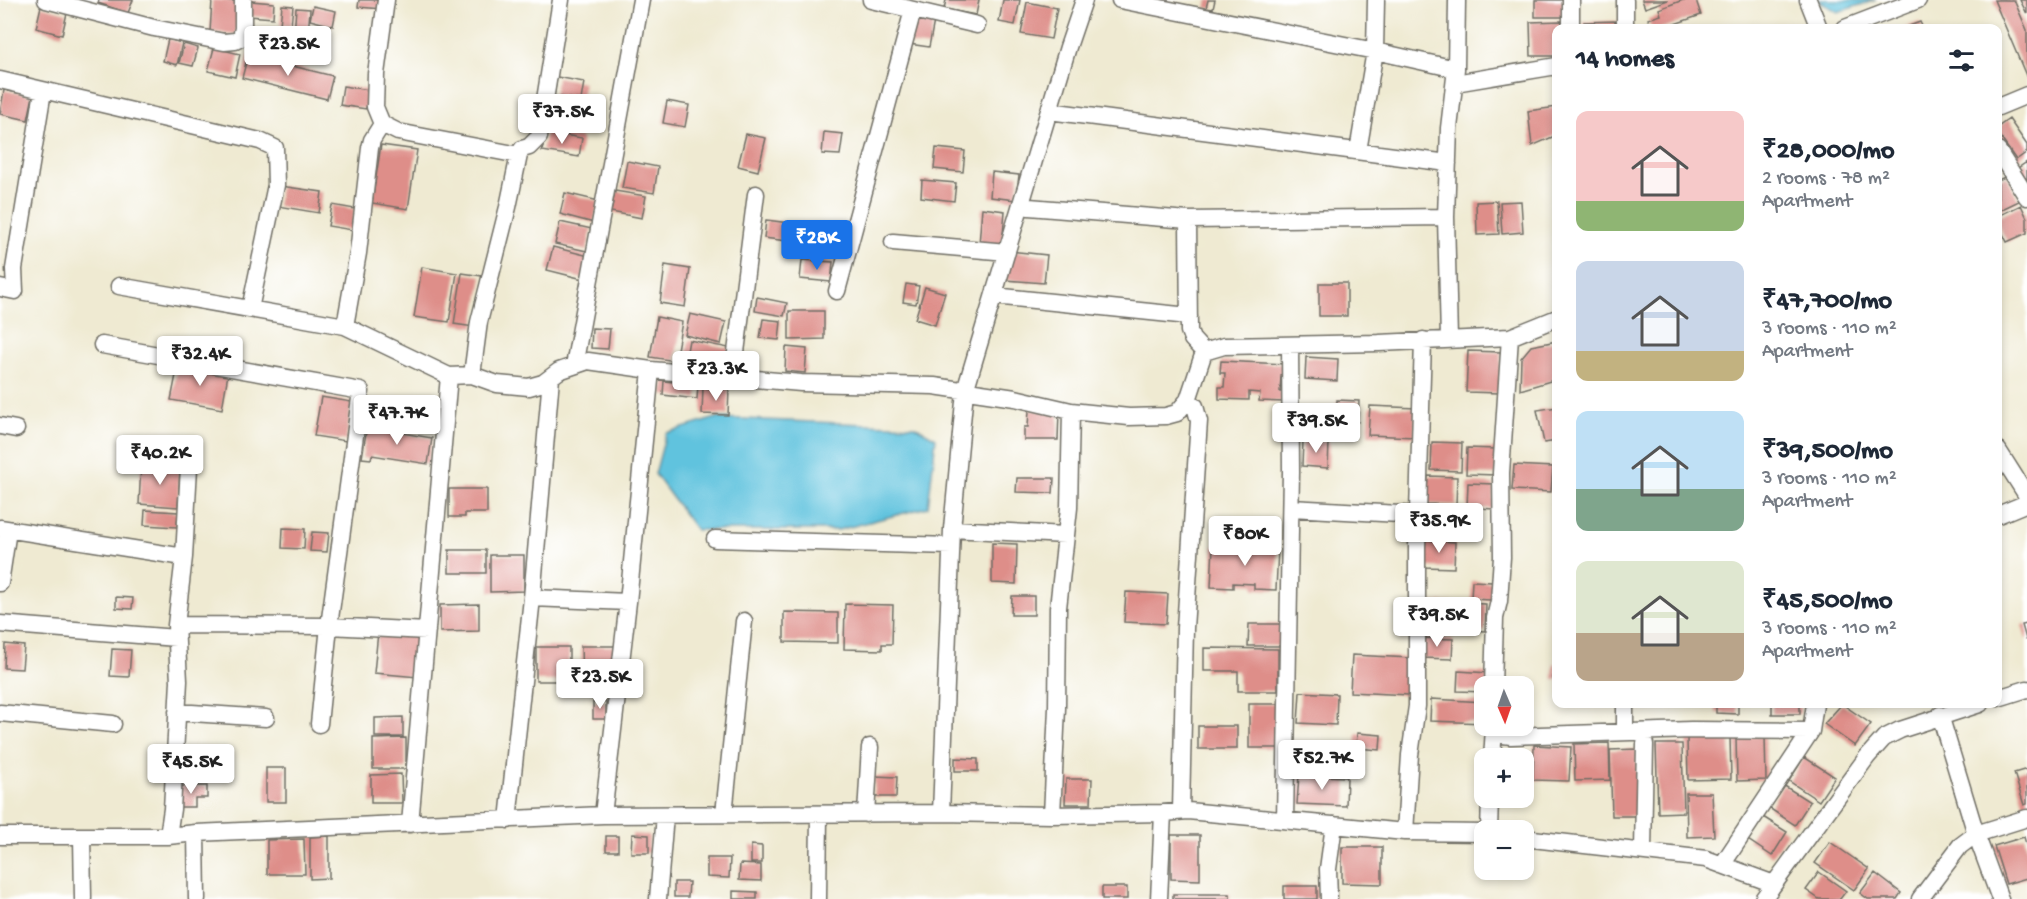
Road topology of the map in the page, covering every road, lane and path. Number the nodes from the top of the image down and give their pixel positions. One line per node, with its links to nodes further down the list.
1 (46, 0): 2 (street)
2 (243, 0)
3 (386, 0): 29 (street)
4 (561, 0): 31 (street)
5 (641, 0): 55 (street)
6 (871, 0): 15 (street)
7 (1084, 0): 28 (street)
8 (1120, 0): 21 (street)
9 (1376, 0): 21 (street)
10 (1457, 0): 23 (street)
11 (1571, 0): 16 (street)
12 (1625, 0): 17 (street)
13 (1808, 0): 18 (street)
14 (1918, 0): 19 (street)
15 (913, 10): 20 (street); 43 (street)
16 (1571, 24)
17 (1625, 24)
18 (1817, 24)
19 (1872, 24)
20 (977, 25)
21 (1375, 51): 23 (street); 30 (street)
22 (1552, 66): 23 (street)
23 (1456, 76): 33 (street)
24 (0, 80): 25 (street)
25 (43, 91): 42 (street); 45 (street)
26 (2027, 95): 27 (street)
27 (2002, 105)
28 (1049, 111): 30 (street); 36 (street)
29 (382, 124): 31 (street); 48 (street)
30 (1358, 151): 33 (street)
31 (519, 155): 57 (street)
32 (2002, 157): 35 (street)
33 (1448, 163): 37 (street)
34 (756, 194): 59 (street)
35 (2027, 197)
36 (1022, 205): 38 (street); 40 (street)
37 (1446, 217): 38 (street); 50 (street)
38 (1188, 220): 46 (street)
39 (893, 242): 40 (street)
40 (1007, 252): 44 (street)
41 (119, 285): 45 (street)
42 (0, 288)
43 (837, 291)
44 (994, 296): 46 (street); 61 (street)
45 (250, 309): 48 (street)
46 (1189, 316): 54 (street)
47 (1552, 320): 49 (street)
48 (345, 326): 58 (street)
49 (1510, 337): 50 (street); 84 (street)
50 (1449, 339): 51 (street)
51 (1423, 340): 53 (street); 70 (street)
52 (102, 345): 81 (street)
53 (1290, 345): 54 (street); 68 (street)
54 (1204, 352): 62 (street)
55 (574, 366): 56 (street); 60 (street)
56 (651, 370): 59 (street); 78 (street)
57 (472, 375): 58 (street); 60 (street)
58 (449, 376): 83 (street)
59 (733, 376): 61 (street)
60 (551, 378): 77 (street)
61 (965, 391): 63 (street); 73 (street)
62 (1188, 400): 63 (street); 101 (street)
63 (1071, 411): 72 (street)
64 (2002, 456): 66 (street)
65 (189, 467): 75 (street)
66 (2027, 496)
67 (2027, 503): 69 (street)
68 (1291, 508): 70 (street); 112 (street)
69 (2002, 513)
70 (1418, 515): 115 (street)
71 (4, 529): 75 (street); 76 (street)
72 (1065, 535): 73 (street); 109 (street)
73 (951, 538): 74 (street); 102 (street)
74 (715, 539)
75 (184, 557): 82 (street)
76 (0, 583)
77 (532, 598): 78 (street); 111 (street)
78 (628, 602): 107 (street)
79 (744, 621): 105 (street)
80 (0, 624): 82 (street)
81 (329, 626): 82 (street); 83 (street); 95 (street)
82 (176, 631): 90 (street)
83 (427, 631): 113 (street)
84 (1493, 676)
85 (2027, 689): 86 (street)
86 (2002, 697)
87 (1625, 708): 96 (street)
88 (1814, 708): 97 (street)
89 (1965, 708): 92 (street)
90 (177, 712): 93 (street); 121 (street)
91 (0, 713): 94 (street)
92 (1940, 715): 118 (street); 125 (street)
93 (266, 718)
94 (113, 724)
95 (319, 724)
96 (1625, 732): 97 (street); 98 (street)
97 (1811, 732): 124 (street)
98 (1534, 735)
99 (1645, 744): 123 (street)
100 (870, 747): 106 (street)
101 (1181, 811): 103 (street); 112 (street)
102 (941, 813): 106 (street); 109 (street)
103 (1162, 813): 109 (street); 130 (street)
104 (665, 814): 105 (street); 107 (street); 128 (street)
105 (724, 814): 108 (street)
106 (866, 814): 108 (street)
107 (603, 815): 111 (street)
108 (819, 815): 129 (street)
109 (1052, 815)
110 (2027, 818): 118 (street)
111 (508, 820): 113 (street)
112 (1285, 820): 114 (street)
113 (410, 824): 117 (street)
114 (1334, 825): 115 (street); 131 (street)
115 (1405, 832): 116 (street)
116 (1474, 832)
117 (196, 833): 121 (street); 127 (street)
118 (1976, 834): 133 (street); 134 (street)
119 (0, 836): 120 (street)
120 (82, 836): 121 (street); 126 (street)
121 (168, 836)
122 (1534, 838): 123 (street)
123 (1643, 851): 124 (street)
124 (1722, 865): 125 (street)
125 (1774, 884): 132 (street)
126 (83, 899)
127 (197, 899)
128 (658, 899)
129 (818, 899)
130 (1159, 899)
131 (1329, 899)
132 (1763, 899)
133 (1920, 899)
134 (2000, 899)

